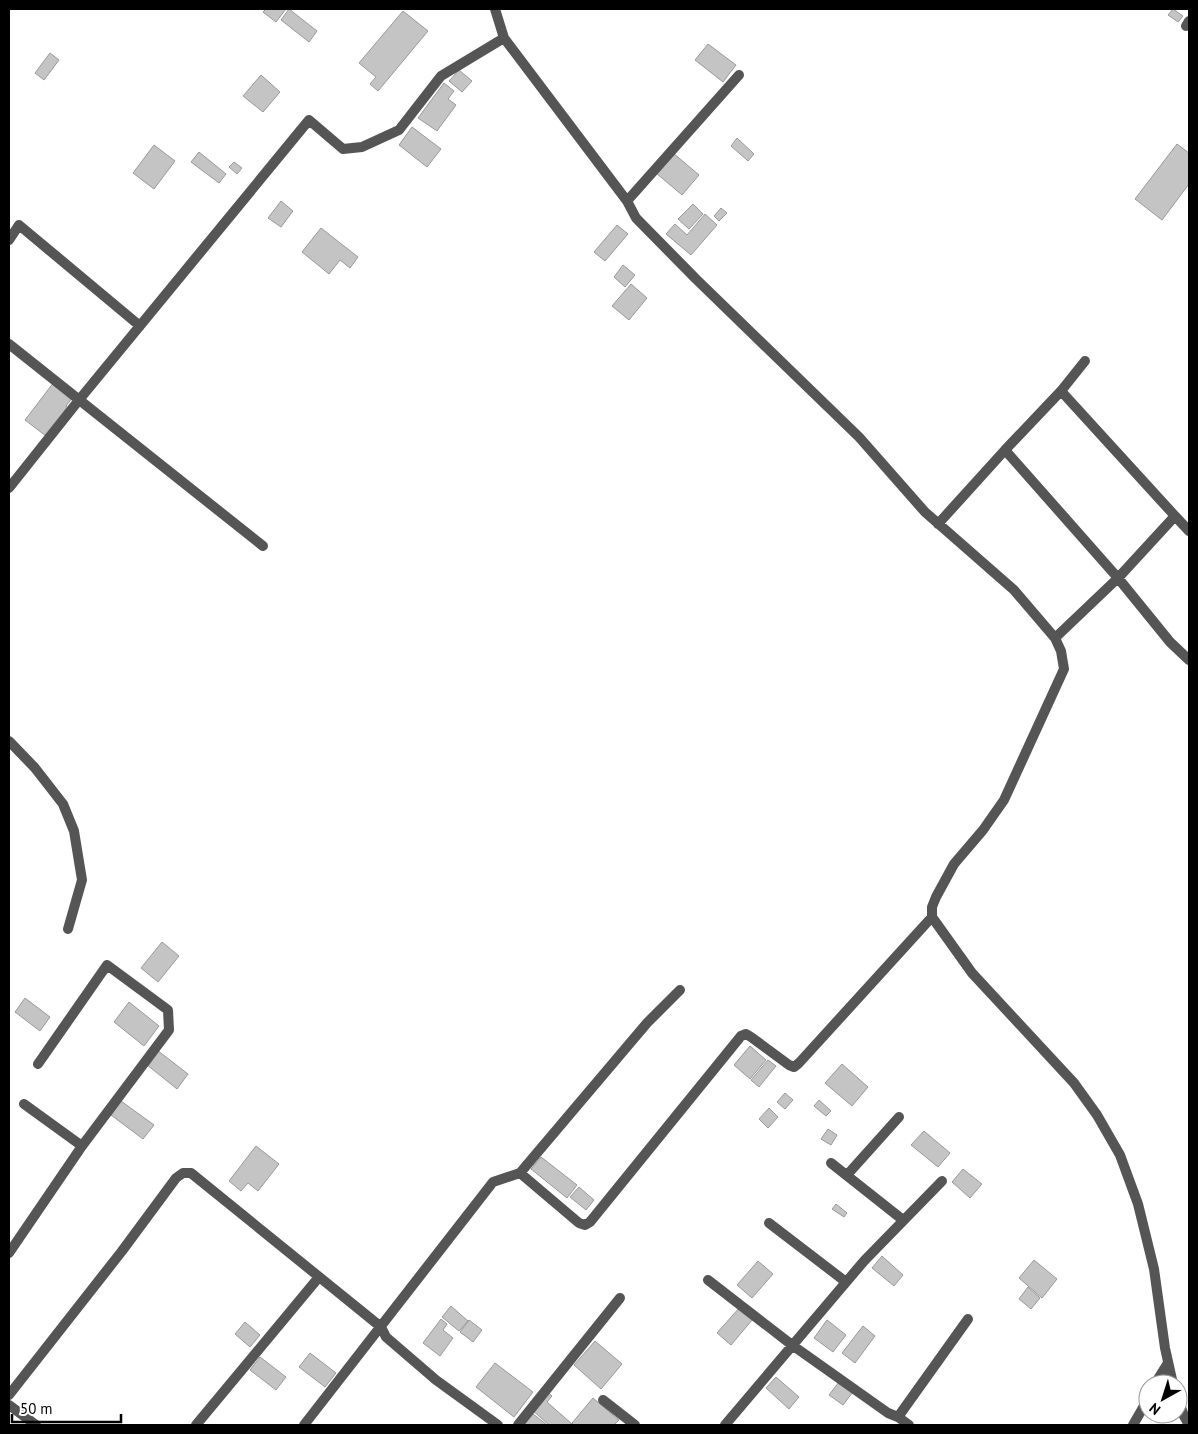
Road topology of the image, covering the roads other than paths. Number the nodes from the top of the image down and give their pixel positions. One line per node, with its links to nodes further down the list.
1 (495, 9): 2 (street)
2 (504, 38): 4 (street); 6 (street)
3 (739, 75): 4 (street)
4 (627, 201): 14 (street)
5 (9, 240): 6 (street)
6 (140, 326): 10 (street)
7 (9, 344): 10 (street)
8 (1085, 361): 9 (street)
9 (1061, 391): 11 (street); 13 (street)
10 (79, 400): 12 (street); 16 (street)
11 (1005, 450): 14 (street); 17 (street)
12 (9, 488)
13 (1175, 516): 15 (street); 17 (street)
14 (938, 524): 18 (street)
15 (1189, 531)
16 (262, 546)
17 (1118, 578): 18 (street); 19 (street)
18 (1055, 638): 21 (street)
19 (1189, 660)
20 (9, 742): 22 (street)
21 (932, 917): 29 (street); 42 (street)
22 (68, 929)
23 (680, 990): 29 (street)
24 (38, 1064): 27 (street)
25 (24, 1104): 27 (street)
26 (899, 1117): 30 (street)
27 (82, 1146): 34 (street)
28 (831, 1163): 30 (street)
29 (520, 1173): 40 (street)
30 (847, 1175): 32 (street)
31 (942, 1181): 32 (street)
32 (903, 1220): 37 (street)
33 (769, 1223): 37 (street)
34 (9, 1252)
35 (319, 1277): 40 (street); 45 (street); 50 (street)
36 (708, 1280): 41 (street)
37 (846, 1282): 41 (street)
38 (620, 1298): 53 (street)
39 (968, 1319): 48 (street)
40 (381, 1327): 51 (street); 52 (street)
41 (792, 1345): 48 (street); 55 (street)
42 (1168, 1362): 43 (street); 44 (street)
43 (1161, 1374)
44 (1171, 1374)
45 (9, 1395)
46 (603, 1400): 54 (street)
47 (9, 1405): 49 (street)
48 (898, 1417): 56 (street)
49 (31, 1424)
50 (196, 1425)
51 (304, 1425)
52 (498, 1425)
53 (518, 1425)
54 (635, 1425)
55 (725, 1425)
56 (909, 1425)

